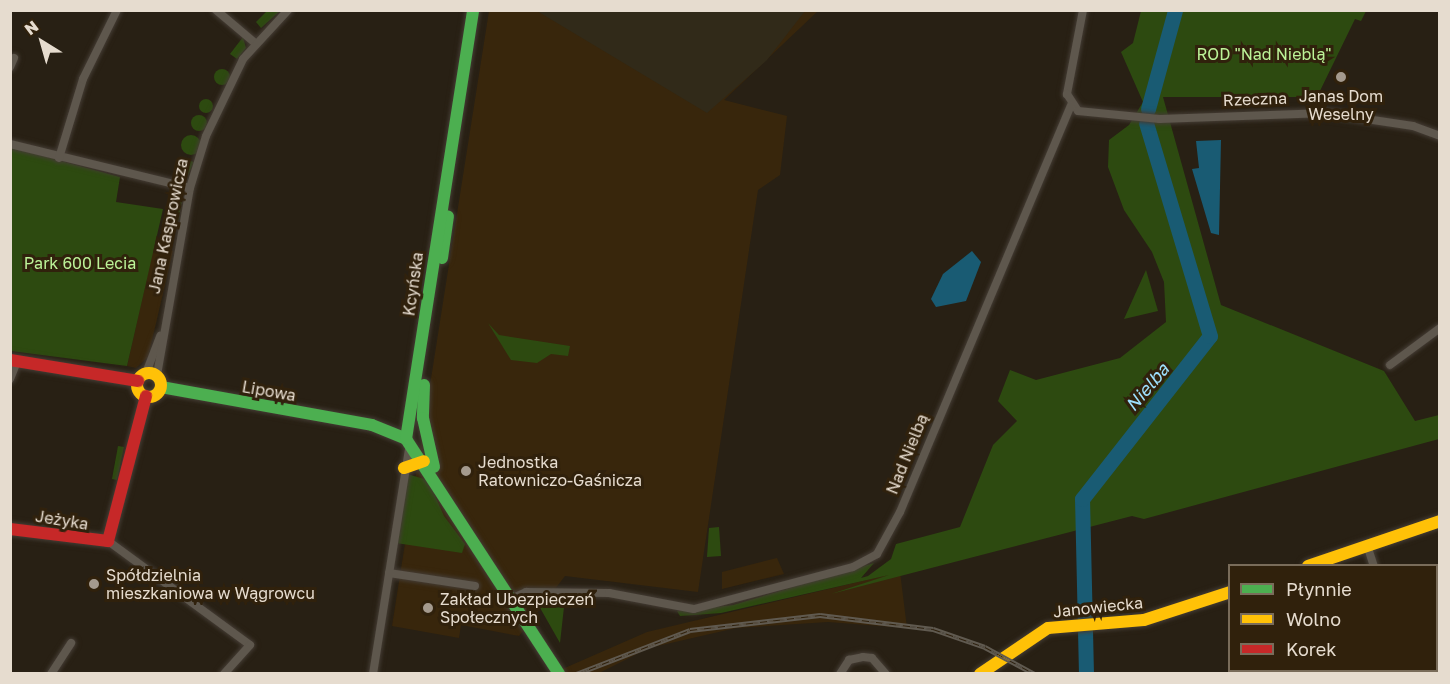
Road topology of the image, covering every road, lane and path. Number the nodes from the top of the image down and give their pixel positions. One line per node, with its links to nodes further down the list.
1 (117, 10): 11 (street)
2 (216, 10): 6 (street)
3 (288, 10): 6 (street, Jana Kasprowicza)
4 (473, 10): 10 (street, Kcyńska)
5 (1083, 10): 7 (street, Nad Nielbą)
6 (255, 43): 12 (street, Jana Kasprowicza)
7 (1071, 105): 8 (street, Rzeczna); 36 (street, Nad Nielbą)
8 (1440, 136)
9 (10, 144): 11 (street)
10 (453, 149): 20 (street, Kcyńska); 21 (street, Kcyńska)
11 (59, 158): 12 (street)
12 (190, 188): 17 (street, Jana Kasprowicza)
13 (1440, 328): 15 (street)
14 (14, 361): 16 (street); 17 (street, Lipowa)
15 (1390, 364)
16 (10, 379)
17 (150, 379): 18 (street); 18 (street); 19 (street, Lipowa)
18 (146, 396): 29 (street)
19 (372, 425): 20 (street, Lipowa); 23 (street, Lipowa)
20 (410, 425): 21 (street, Lipowa); 23 (street, Kcyńska)
21 (424, 426): 22 (street, Kcyńska)
22 (426, 440): 23 (street); 26 (street, Kcyńska)
23 (409, 443): 24 (street); 25 (street)
24 (424, 461): 25 (street); 26 (street)
25 (404, 468): 33 (street)
26 (439, 483): 36 (street)
27 (1440, 521): 30 (street)
28 (10, 529): 29 (street, Jeżyka)
29 (108, 541): 39 (street)
30 (1367, 545): 31 (street); 32 (street)
31 (1314, 564)
32 (1373, 564)
33 (389, 573): 34 (street); 40 (street)
34 (475, 586)
35 (1228, 593): 44 (street, Janowiecka)
36 (511, 599): 41 (street)
37 (71, 643): 38 (street)
38 (51, 674)
39 (224, 674)
40 (373, 674)
41 (559, 674)
42 (840, 674): 43 (street)
43 (886, 674)
44 (980, 674)

